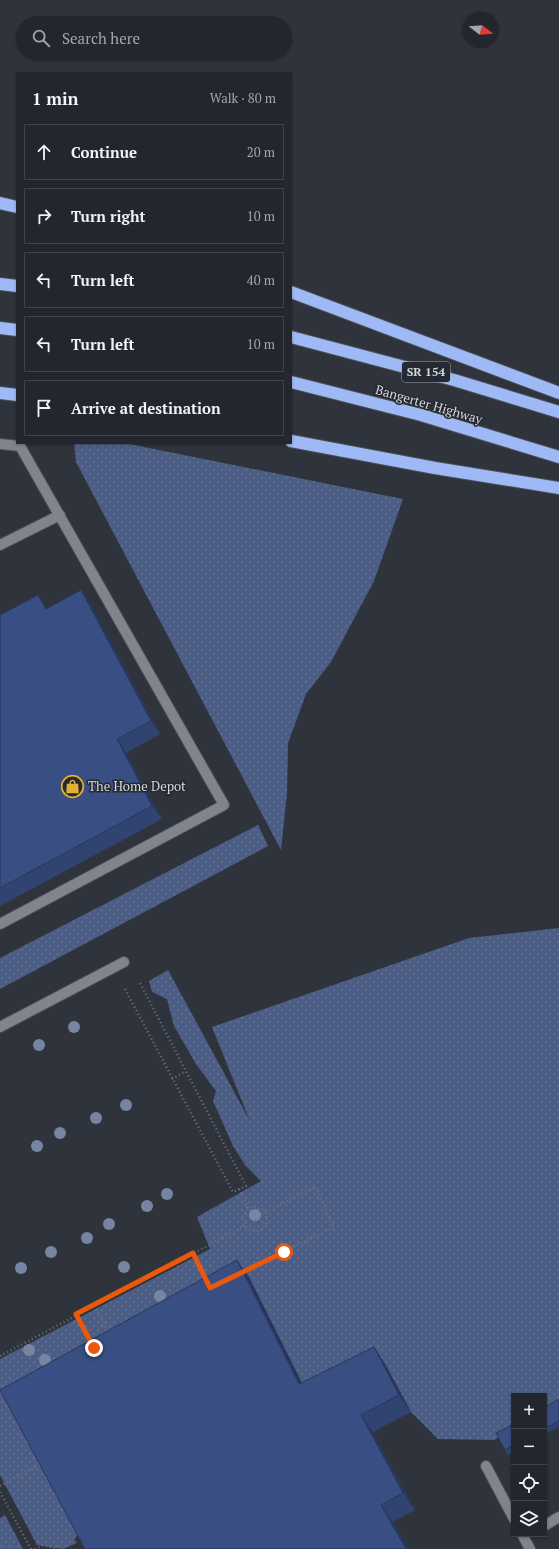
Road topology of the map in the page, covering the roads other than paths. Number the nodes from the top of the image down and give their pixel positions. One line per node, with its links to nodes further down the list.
1 (0, 203): 2 (highway)
2 (16, 207)
3 (0, 284): 4 (highway)
4 (16, 286)
5 (292, 292): 11 (highway)
6 (0, 328): 7 (highway)
7 (16, 330)
8 (292, 337): 13 (highway, SR 154)
9 (292, 382): 16 (highway, Bangerter Highway)
10 (0, 393): 12 (highway)
11 (559, 393)
12 (16, 395)
13 (559, 412)
14 (292, 440): 17 (highway)
15 (0, 444): 18 (street)
16 (559, 457)
17 (559, 488)
18 (60, 515): 19 (street); 20 (street)
19 (0, 545)
20 (0, 924)
21 (124, 962): 22 (street)
22 (0, 1027)
23 (486, 1466): 24 (street)
24 (511, 1513)
25 (559, 1517): 26 (street)
26 (547, 1524)
27 (525, 1537): 28 (street)
28 (530, 1549)

